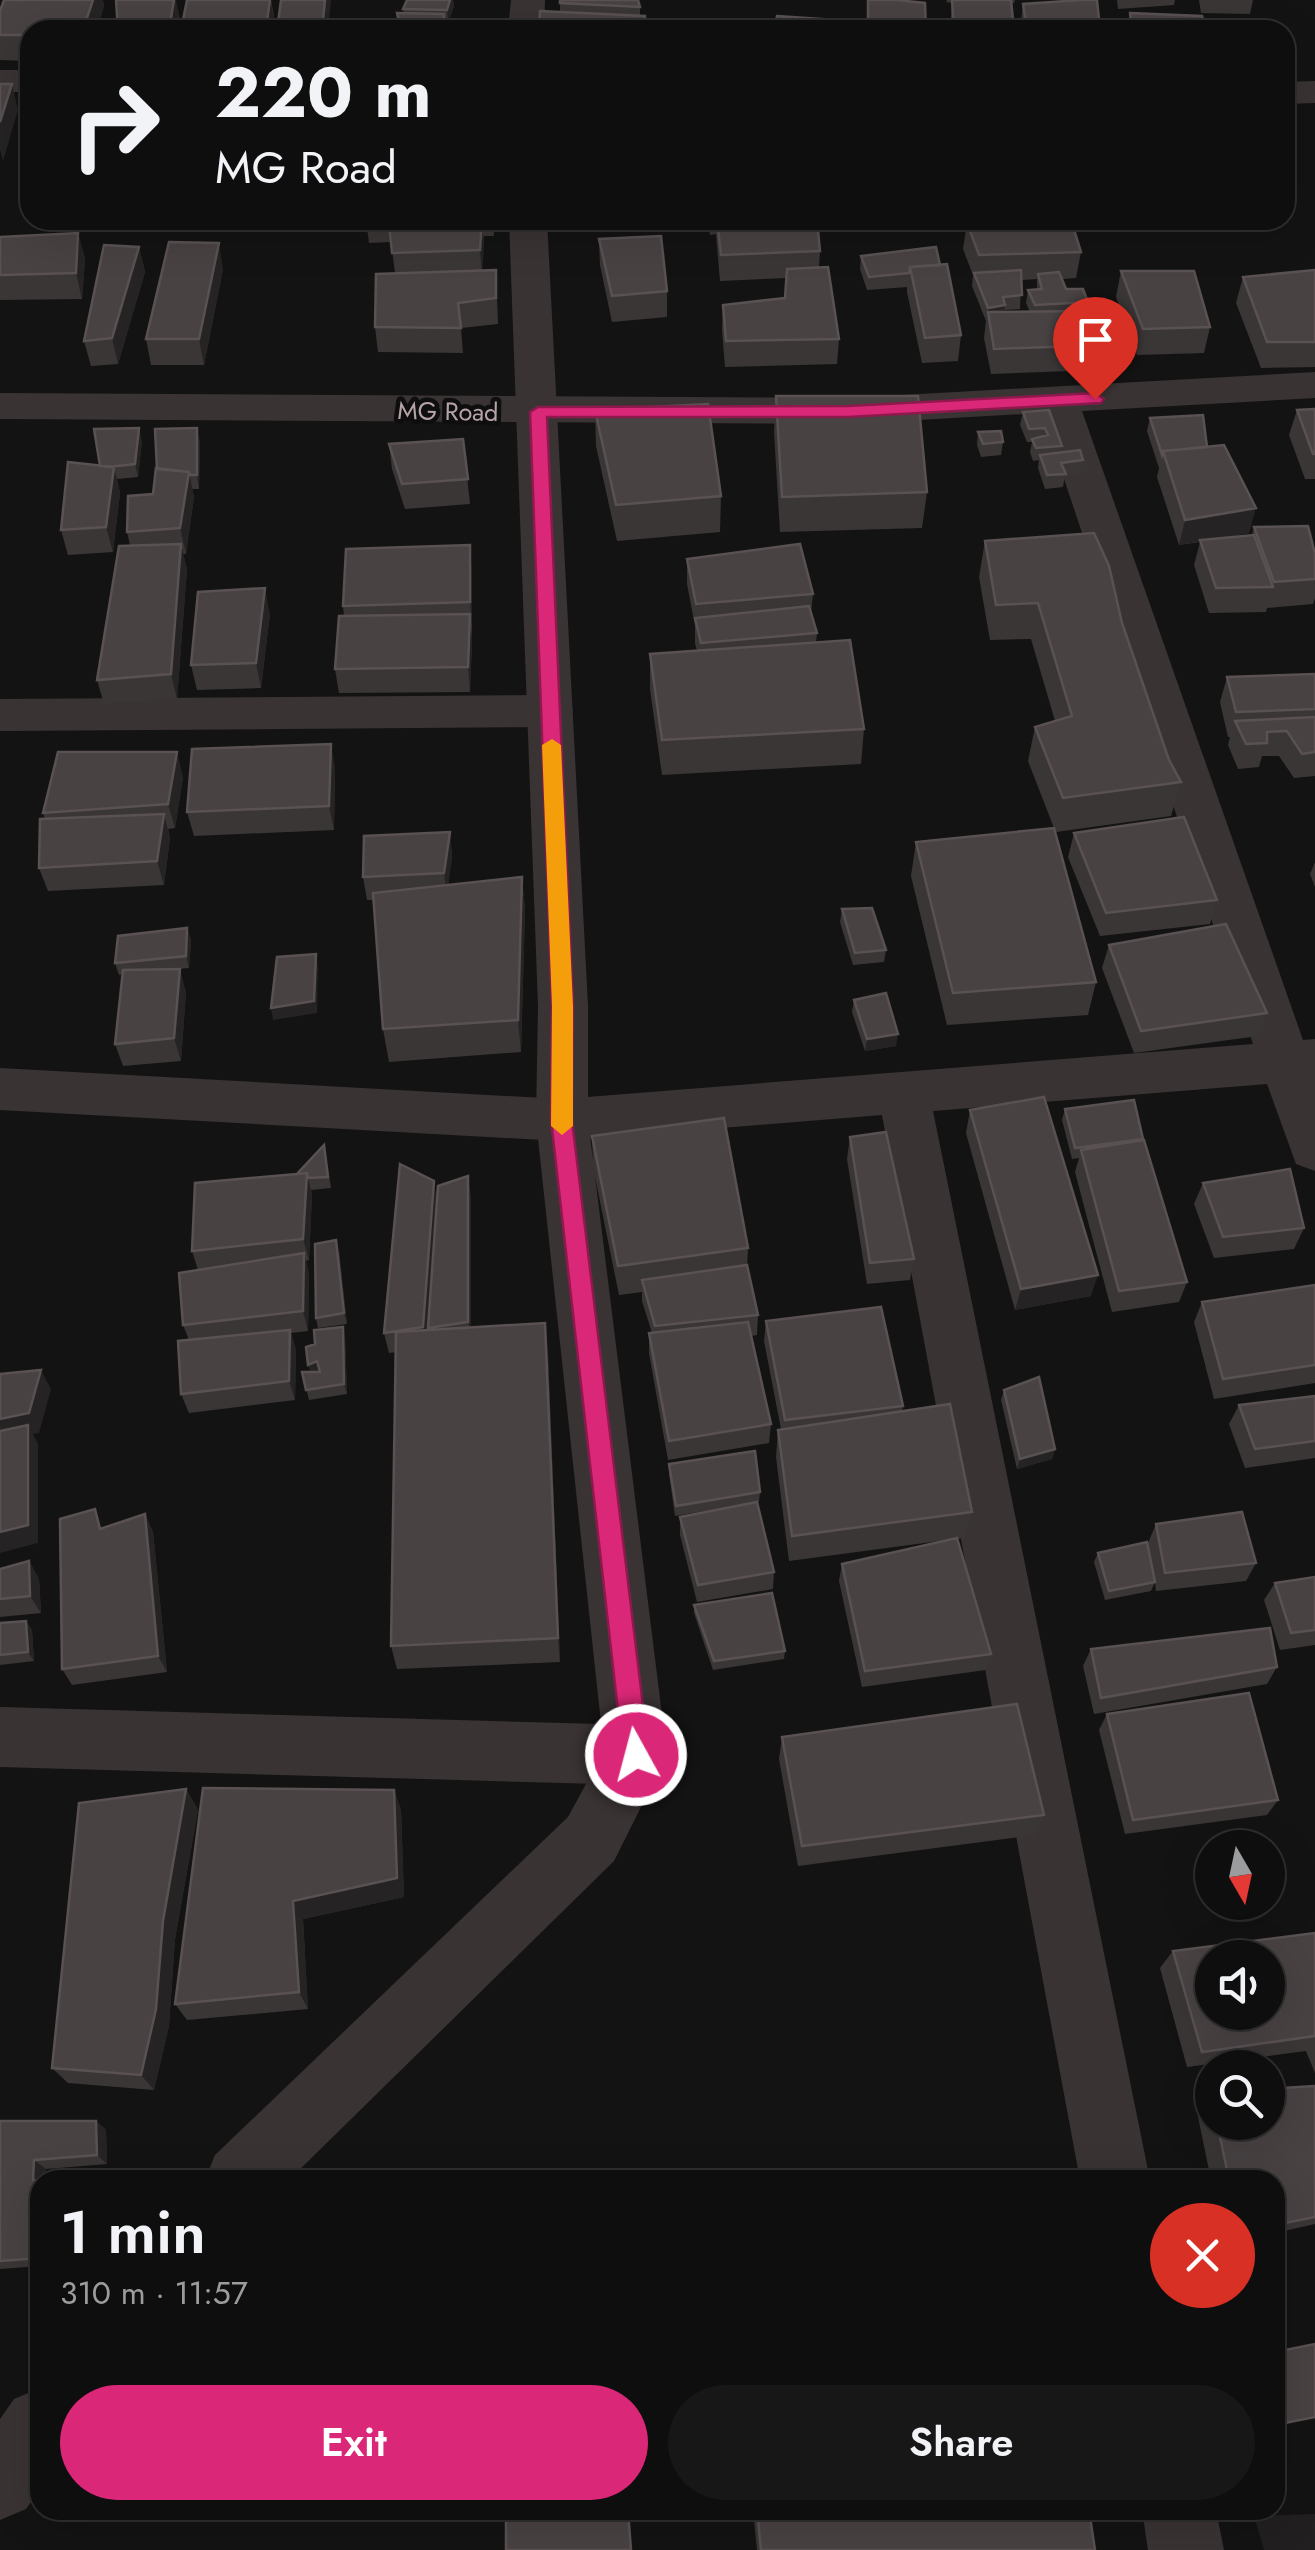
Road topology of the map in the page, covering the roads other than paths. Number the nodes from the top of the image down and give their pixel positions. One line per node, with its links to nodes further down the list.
1 (529, 230): 5 (street)
2 (1315, 386): 3 (street, MG Road)
3 (1058, 401): 5 (street, MG Road); 8 (street)
4 (0, 406): 5 (street, MG Road)
5 (538, 412): 6 (street)
6 (550, 711): 7 (street); 11 (street)
7 (0, 715)
8 (1300, 1061): 10 (street); 12 (street)
9 (0, 1089): 11 (street)
10 (904, 1095): 11 (street); 16 (street)
11 (562, 1120): 14 (street)
12 (1315, 1149)
13 (0, 1737): 14 (street)
14 (636, 1755): 15 (street)
15 (250, 2170)
16 (1112, 2170)
17 (30, 2440): 18 (street)
18 (0, 2483)
19 (1181, 2520): 20 (street)
20 (1186, 2550)

